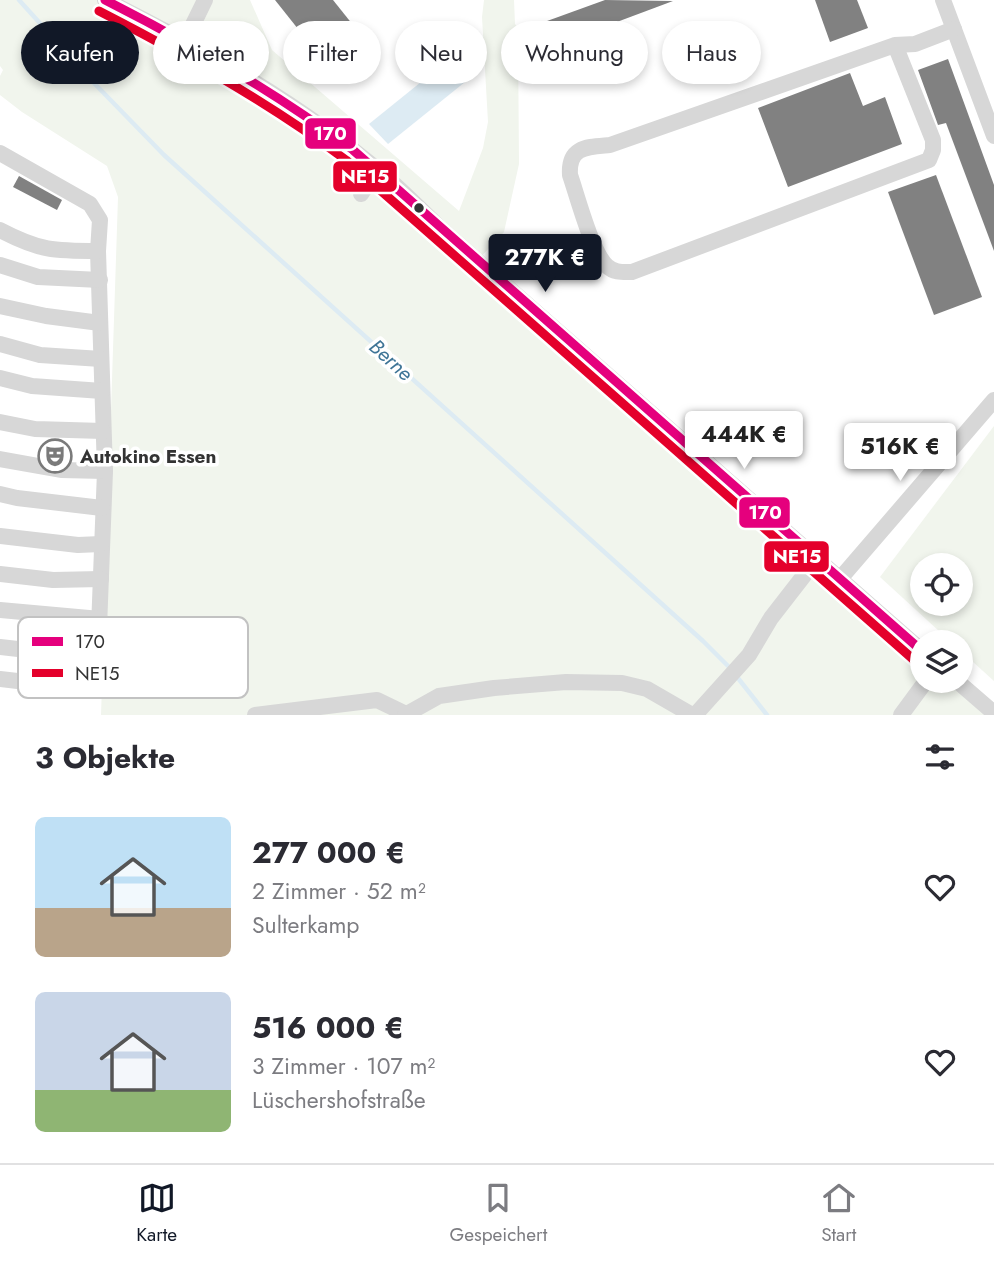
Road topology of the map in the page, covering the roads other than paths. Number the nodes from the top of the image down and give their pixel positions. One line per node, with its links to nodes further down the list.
1 (105, 0): 5 (street)
2 (205, 0): 4 (street)
3 (943, 0): 6 (street)
4 (195, 21)
5 (153, 24)
6 (954, 29): 7 (street); 9 (street)
7 (895, 45): 7 (street)
8 (254, 84): 11 (street)
9 (994, 136)
10 (0, 153): 14 (street)
11 (377, 170): 12 (street); 32 (street)
12 (361, 194)
13 (0, 230): 14 (street)
14 (98, 251): 16 (street)
15 (0, 265): 16 (street)
16 (100, 280): 18 (street)
17 (0, 306): 18 (street)
18 (100, 323): 20 (street)
19 (0, 344): 20 (street)
20 (101, 359): 22 (street)
21 (0, 378): 22 (street)
22 (102, 391): 25 (street)
23 (994, 400): 35 (street)
24 (0, 422): 25 (street)
25 (103, 431): 27 (street)
26 (0, 459): 27 (street)
27 (104, 471): 29 (street)
28 (0, 494): 29 (street)
29 (102, 508): 31 (street)
30 (0, 536): 31 (street)
31 (102, 544): 34 (street)
32 (816, 560): 35 (street); 50 (street)
33 (0, 574): 34 (street)
34 (101, 579): 38 (street)
35 (839, 580): 39 (street)
36 (0, 610): 37 (street)
37 (78, 617)
38 (100, 617)
39 (910, 641)
40 (0, 647): 41 (street)
41 (18, 649)
42 (0, 679): 43 (street)
43 (18, 681)
44 (917, 693): 51 (street)
45 (971, 693): 47 (street)
46 (298, 713): 48 (street); 49 (street)
47 (994, 713)
48 (255, 715)
49 (406, 715): 50 (street)
50 (694, 715)
51 (901, 715)

